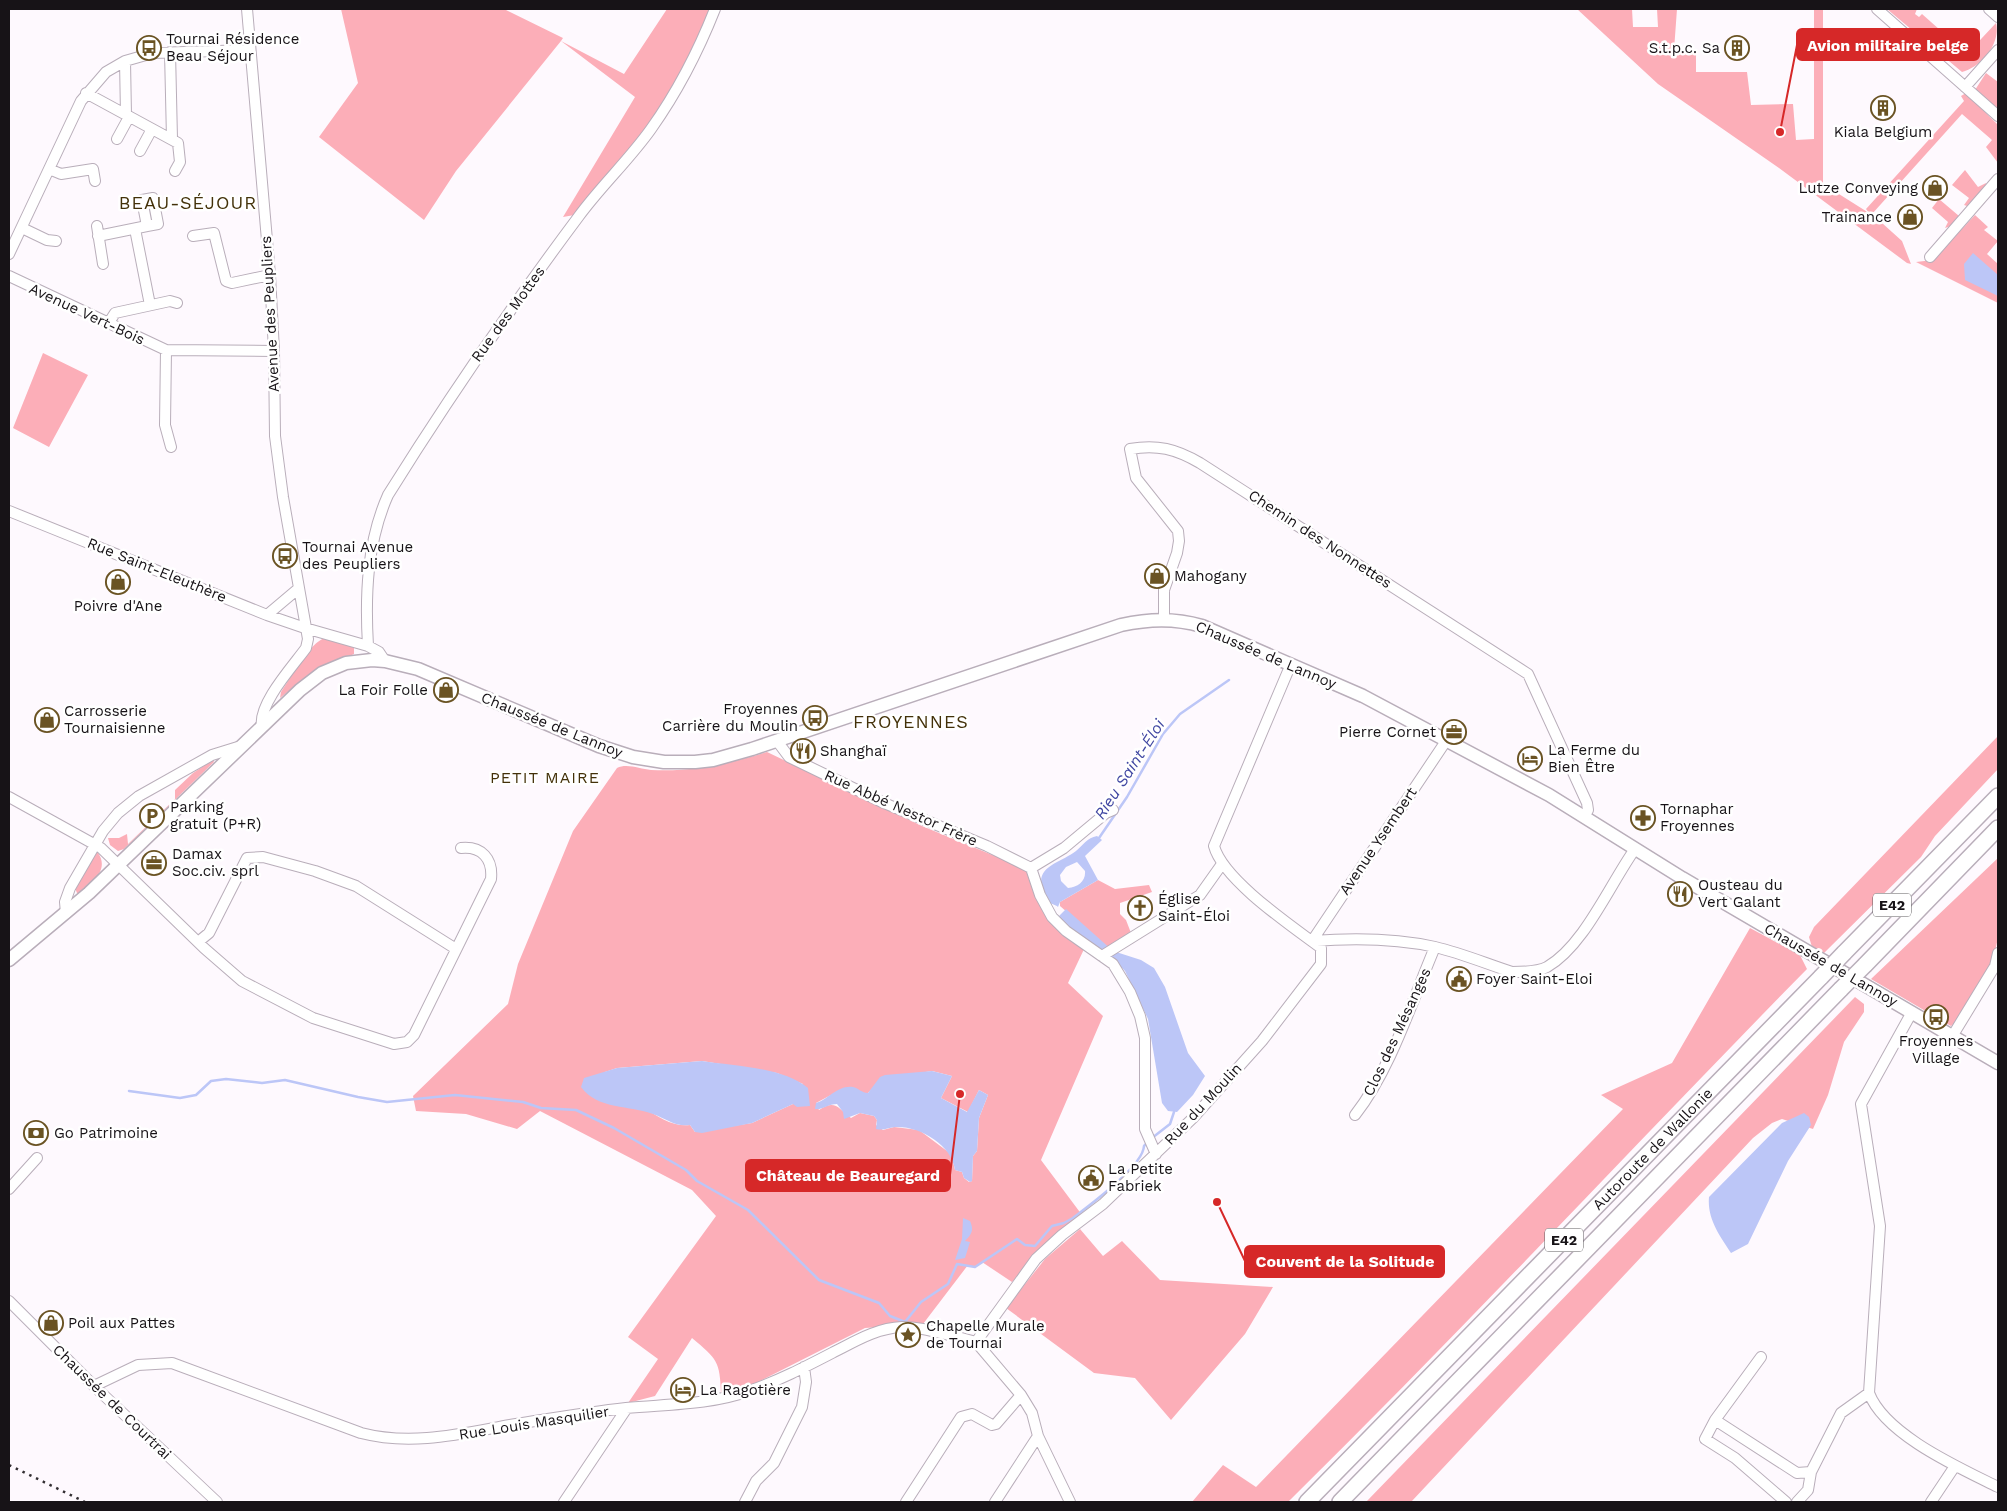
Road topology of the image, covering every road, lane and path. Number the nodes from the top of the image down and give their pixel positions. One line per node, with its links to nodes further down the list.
1 (247, 9): 6 (street, Avenue des Peupliers)
2 (715, 9): 43 (street, Rue des Mottes)
3 (1877, 9): 10 (street)
4 (1989, 9): 5 (street)
5 (1998, 17)
6 (249, 50): 8 (street); 30 (street, Avenue des Peupliers)
7 (1998, 50): 10 (street)
8 (170, 52): 9 (street); 16 (street)
9 (124, 62): 11 (street); 12 (street)
10 (1965, 87): 13 (street)
11 (86, 93): 12 (street); 18 (street)
12 (128, 116): 14 (street); 15 (street)
13 (1998, 116)
14 (152, 129): 16 (street); 17 (street)
15 (117, 139)
16 (172, 139): 19 (street)
17 (140, 151)
18 (49, 168): 21 (street); 23 (street)
19 (175, 171)
20 (1998, 179): 28 (street)
21 (95, 181)
22 (147, 226): 24 (street)
23 (22, 228): 26 (street); 27 (street)
24 (135, 229): 29 (street); 33 (street)
25 (193, 236): 30 (street)
26 (56, 241)
27 (9, 254)
28 (1930, 257)
29 (103, 264)
30 (270, 275): 36 (street, Avenue des Peupliers)
31 (9, 276): 34 (street, Avenue Vert-Bois)
32 (177, 303): 33 (street)
33 (150, 305): 34 (street)
34 (108, 324): 35 (street, Avenue Vert-Bois)
35 (166, 350): 36 (street, Avenue Vert-Bois); 37 (street)
36 (274, 351): 39 (street, Avenue des Peupliers)
37 (171, 447)
38 (9, 511): 40 (street, Rue Saint-Eleuthère)
39 (299, 588): 40 (street); 42 (street, Avenue des Peupliers)
40 (267, 615): 42 (street, Rue Saint-Eleuthère)
41 (1164, 620): 45 (main road, Chaussée de Lannoy); 48 (main road, Chaussée de Lannoy); 53 (street, Chemin des Nonnettes)
42 (305, 628): 43 (street, Rue Saint-Eleuthère); 46 (street, Avenue des Peupliers)
43 (368, 646): 44 (street)
44 (385, 661): 46 (main road, Chaussée de Lannoy); 48 (main road, Chaussée de Lannoy)
45 (1291, 664): 47 (main road, Chaussée de Lannoy); 59 (street)
46 (262, 726): 49 (main road, Chaussée de Lannoy)
47 (1446, 740): 53 (main road, Chaussée de Lannoy); 62 (street, Avenue Ysembert)
48 (777, 741): 60 (street, Rue Abbé Nestor Frère)
49 (241, 746): 55 (street); 58 (main road, Chaussée de Lannoy)
50 (1998, 796): 95 (highway, Autoroute de Wallonie / E42, bridge)
51 (9, 797): 55 (street)
52 (1113, 810): 60 (street)
53 (1584, 817): 57 (main road, Chaussée de Lannoy)
54 (1996, 831): 96 (highway, Autoroute de Wallonie / E42, bridge)
55 (95, 844): 58 (street); 61 (street)
56 (461, 848): 65 (street)
57 (1635, 849): 64 (street); 69 (main road, Chaussée de Lannoy)
58 (119, 864): 61 (main road, Chaussée de Lannoy); 63 (street)
59 (1222, 864): 62 (street); 66 (street)
60 (1031, 868): 66 (street)
61 (66, 913): 68 (main road, Chaussée de Lannoy)
62 (1312, 941): 64 (street); 73 (street, Rue du Moulin)
63 (198, 942): 65 (street); 65 (street)
64 (1435, 947): 72 (street, Clos des Mésanges)
65 (456, 949)
66 (1107, 952): 73 (street)
67 (1998, 953): 70 (street)
68 (9, 960)
69 (1912, 1012): 70 (main road, Chaussée de Lannoy); 81 (street)
70 (1953, 1035): 71 (main road, Chaussée de Lannoy)
71 (1998, 1063)
72 (1355, 1115)
73 (1156, 1154): 77 (street, Rue du Moulin)
74 (37, 1158): 75 (street)
75 (9, 1188)
76 (9, 1301): 80 (street, Chaussée de Courtrai)
77 (976, 1342): 79 (street, Rue Louis Masquilier); 82 (street)
78 (1761, 1357): 84 (street)
79 (804, 1367): 83 (street, Rue Louis Masquilier); 91 (street)
80 (94, 1386): 83 (street, Rue Louis Masquilier); 89 (street, Chaussée de Courtrai)
81 (1870, 1394): 86 (street); 87 (street)
82 (1020, 1395): 85 (street); 92 (street)
83 (627, 1408): 90 (street)
84 (1714, 1420): 87 (street); 97 (street)
85 (1038, 1436): 93 (street); 94 (street)
86 (1955, 1466): 88 (street); 99 (street)
87 (1811, 1472): 98 (street)
88 (1998, 1487)
89 (217, 1502)
90 (564, 1502)
91 (745, 1502)
92 (906, 1502)
93 (995, 1502)
94 (1070, 1502)
95 (1308, 1502)
96 (1340, 1502)
97 (1786, 1502)
98 (1797, 1502)
99 (1931, 1502)

